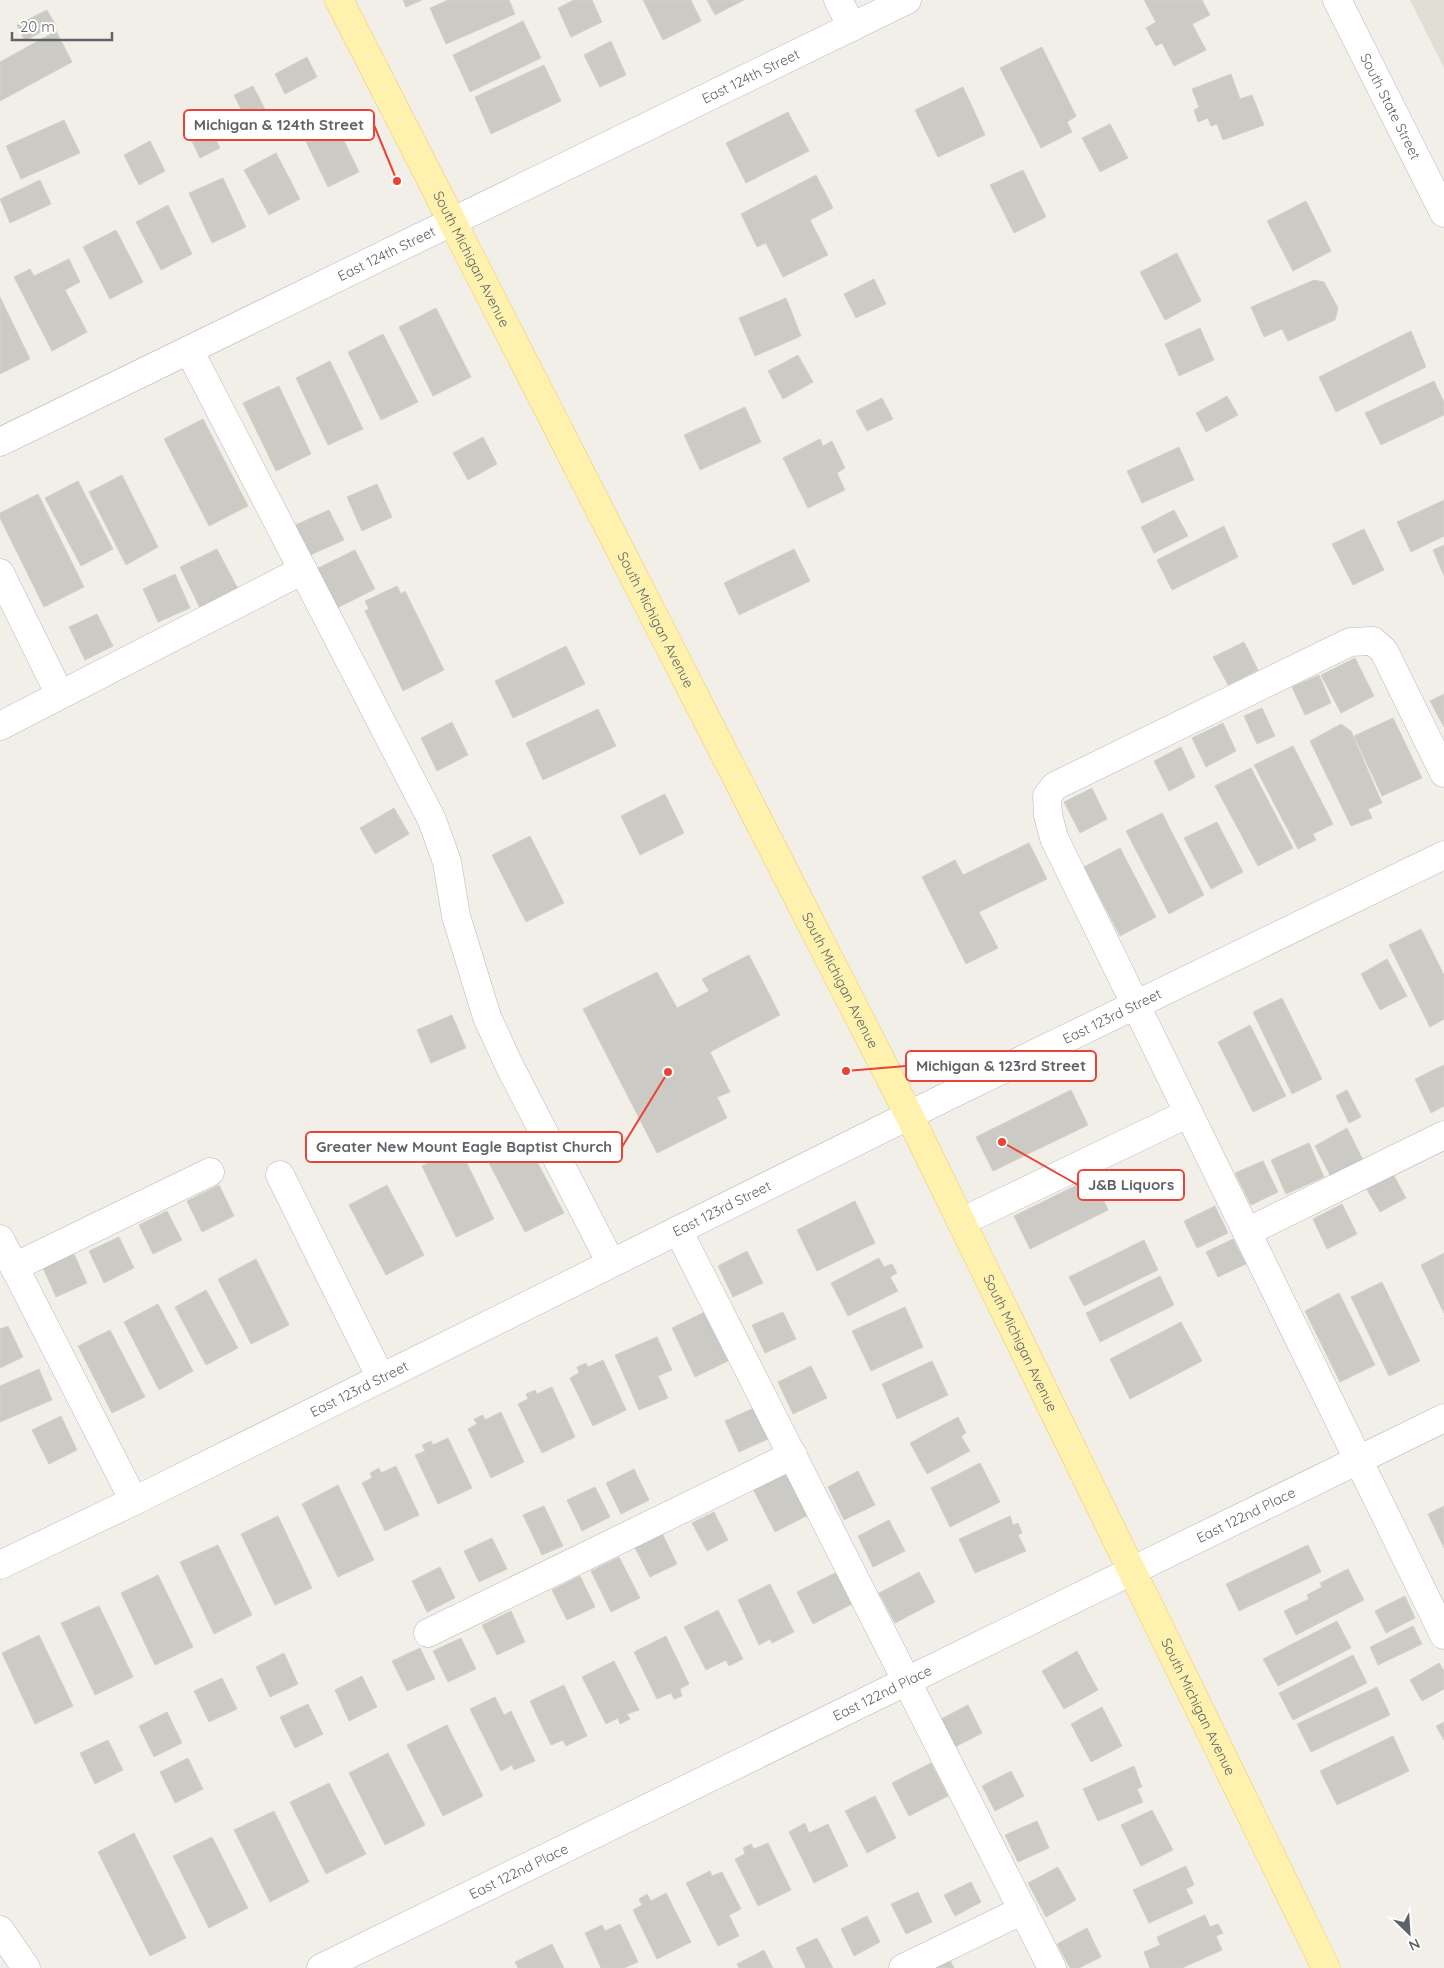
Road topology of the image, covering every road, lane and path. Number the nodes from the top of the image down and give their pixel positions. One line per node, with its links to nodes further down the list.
1 (339, 0): 7 (main road, South Michigan Avenue)
2 (838, 0): 5 (street)
3 (907, 0): 5 (street, East 124th Street)
4 (1337, 0): 6 (street, South State Street)
5 (852, 27): 7 (street, East 124th Street)
6 (1444, 213)
7 (453, 221): 8 (street, East 124th Street); 18 (main road, South Michigan Avenue)
8 (189, 350): 9 (street, East 124th Street); 10 (street)
9 (0, 442)
10 (303, 570): 12 (street); 26 (street)
11 (0, 573): 12 (street)
12 (60, 694): 13 (street)
13 (0, 726)
14 (1444, 773): 16 (street)
15 (1444, 854): 16 (street, East 123rd Street)
16 (1135, 1004): 17 (street); 18 (street, East 123rd Street)
17 (1189, 1113): 22 (street); 24 (street)
18 (909, 1115): 22 (main road, South Michigan Avenue); 23 (street, East 123rd Street)
19 (1444, 1134): 24 (street)
20 (210, 1172): 27 (street)
21 (280, 1175): 28 (street)
22 (961, 1222): 34 (main road, South Michigan Avenue)
23 (678, 1230): 26 (street, East 123rd Street); 30 (street)
24 (1247, 1232): 31 (street)
25 (0, 1239): 27 (street)
26 (611, 1263): 28 (street, East 123rd Street)
27 (14, 1267): 32 (street)
28 (381, 1378): 32 (street, East 123rd Street)
29 (1444, 1418): 31 (street, East 122nd Place)
30 (792, 1455): 35 (street); 37 (street)
31 (1358, 1460): 34 (street, East 122nd Place); 36 (street)
32 (134, 1501): 33 (street, East 123rd Street)
33 (0, 1565)
34 (1131, 1571): 37 (street, East 122nd Place); 44 (main road, South Michigan Avenue)
35 (428, 1633)
36 (1444, 1635)
37 (908, 1680): 38 (street); 41 (street, East 122nd Place)
38 (1023, 1910): 42 (street); 43 (street)
39 (0, 1930): 40 (street)
40 (26, 1968)
41 (321, 1968)
42 (903, 1968)
43 (1052, 1968)
44 (1326, 1968)

